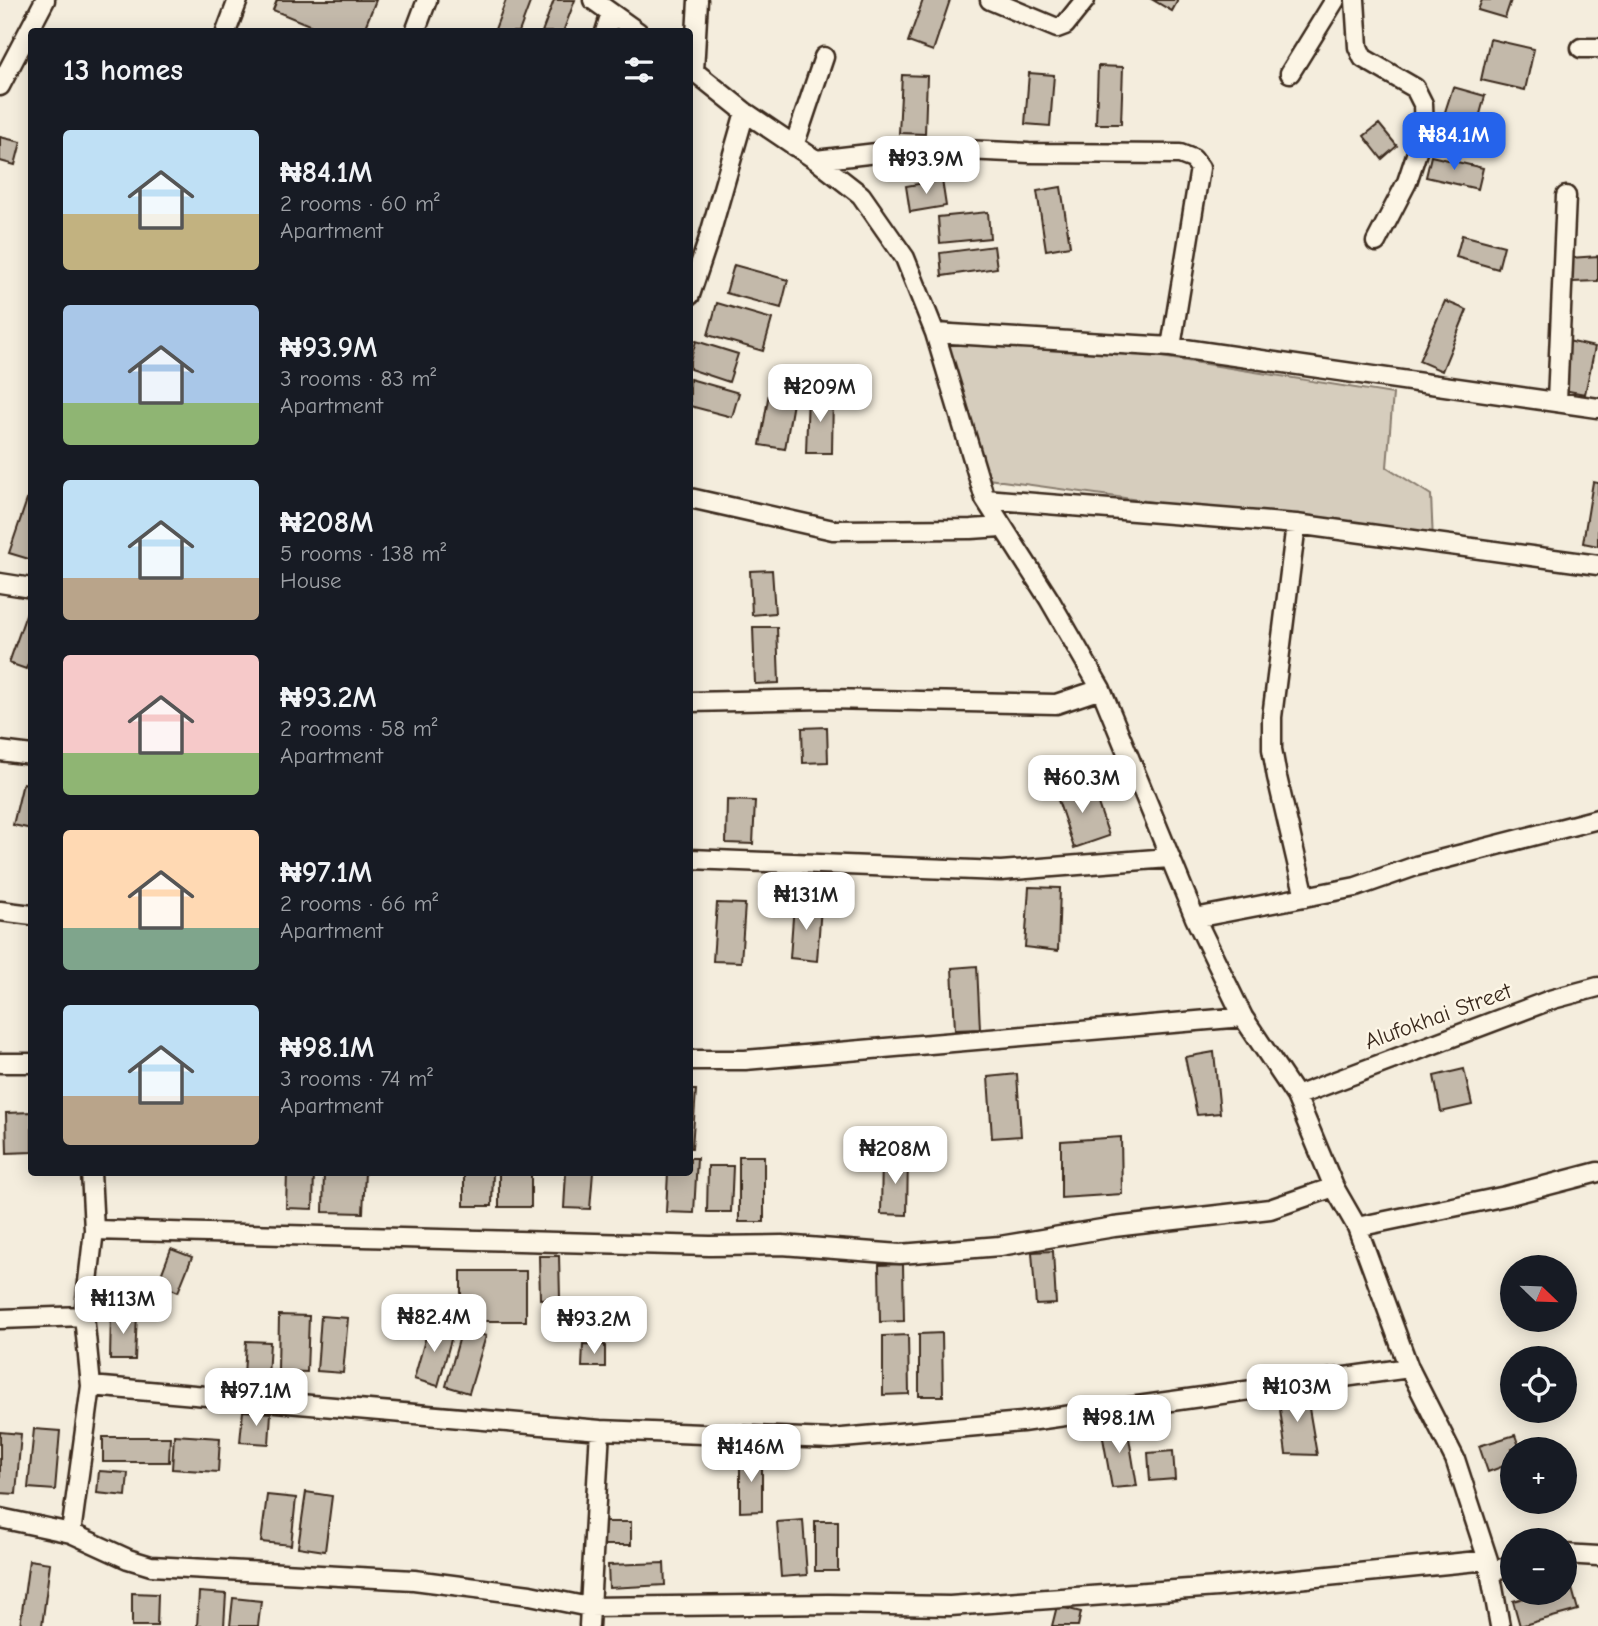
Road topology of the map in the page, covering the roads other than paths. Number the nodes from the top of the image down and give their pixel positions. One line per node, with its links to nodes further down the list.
1 (44, 0): 11 (street)
2 (238, 0): 12 (street)
3 (427, 0): 13 (street)
4 (593, 0): 10 (street)
5 (698, 0): 18 (street)
6 (990, 0): 7 (street)
7 (1085, 0)
8 (1335, 0): 20 (street)
9 (1355, 0): 26 (street)
10 (611, 13): 14 (street); 15 (street)
11 (30, 28)
12 (228, 28)
13 (416, 28)
14 (606, 28)
15 (632, 28)
16 (28, 31): 21 (street)
17 (824, 57): 23 (street)
18 (693, 58)
19 (693, 70): 22 (street)
20 (1290, 74)
21 (0, 86)
22 (745, 112): 23 (street); 27 (street)
23 (794, 146): 24 (street)
24 (816, 160): 28 (street); 29 (street)
25 (1566, 196): 30 (street)
26 (1376, 242)
27 (693, 286)
28 (935, 333): 29 (street); 33 (street)
29 (1171, 347): 30 (street)
30 (1557, 401): 31 (street)
31 (1598, 408)
32 (693, 499): 35 (street)
33 (985, 499): 34 (street); 35 (street)
34 (1296, 524): 36 (street); 46 (street)
35 (1001, 527): 39 (street)
36 (1598, 565)
37 (0, 583): 38 (street)
38 (28, 587)
39 (1101, 689): 40 (street); 44 (street)
40 (693, 702)
41 (0, 751): 42 (street)
42 (28, 754)
43 (1598, 819): 46 (street)
44 (1169, 858): 45 (street); 49 (street)
45 (693, 859)
46 (1305, 897): 49 (street)
47 (0, 911): 48 (street)
48 (28, 914)
49 (1195, 918): 51 (street)
50 (1598, 986): 55 (street, Alufokhai Street)
51 (1243, 1017): 52 (street); 55 (street)
52 (693, 1060)
53 (0, 1063): 54 (street)
54 (28, 1063)
55 (1296, 1096): 58 (street)
56 (1598, 1172): 59 (street)
57 (92, 1176): 60 (street)
58 (1335, 1187): 59 (street); 60 (street)
59 (1357, 1227): 63 (street)
60 (94, 1230): 61 (street)
61 (84, 1316): 62 (street); 64 (street)
62 (0, 1319)
63 (1409, 1368): 65 (street); 70 (street)
64 (91, 1387): 65 (street); 67 (street)
65 (600, 1430): 72 (street)
66 (0, 1518): 67 (street)
67 (71, 1533): 72 (street)
68 (1577, 1555): 69 (street)
69 (1598, 1556)
70 (1489, 1565): 71 (street); 72 (street); 74 (street)
71 (1500, 1565)
72 (589, 1607): 73 (street)
73 (589, 1626)
74 (1500, 1626)

